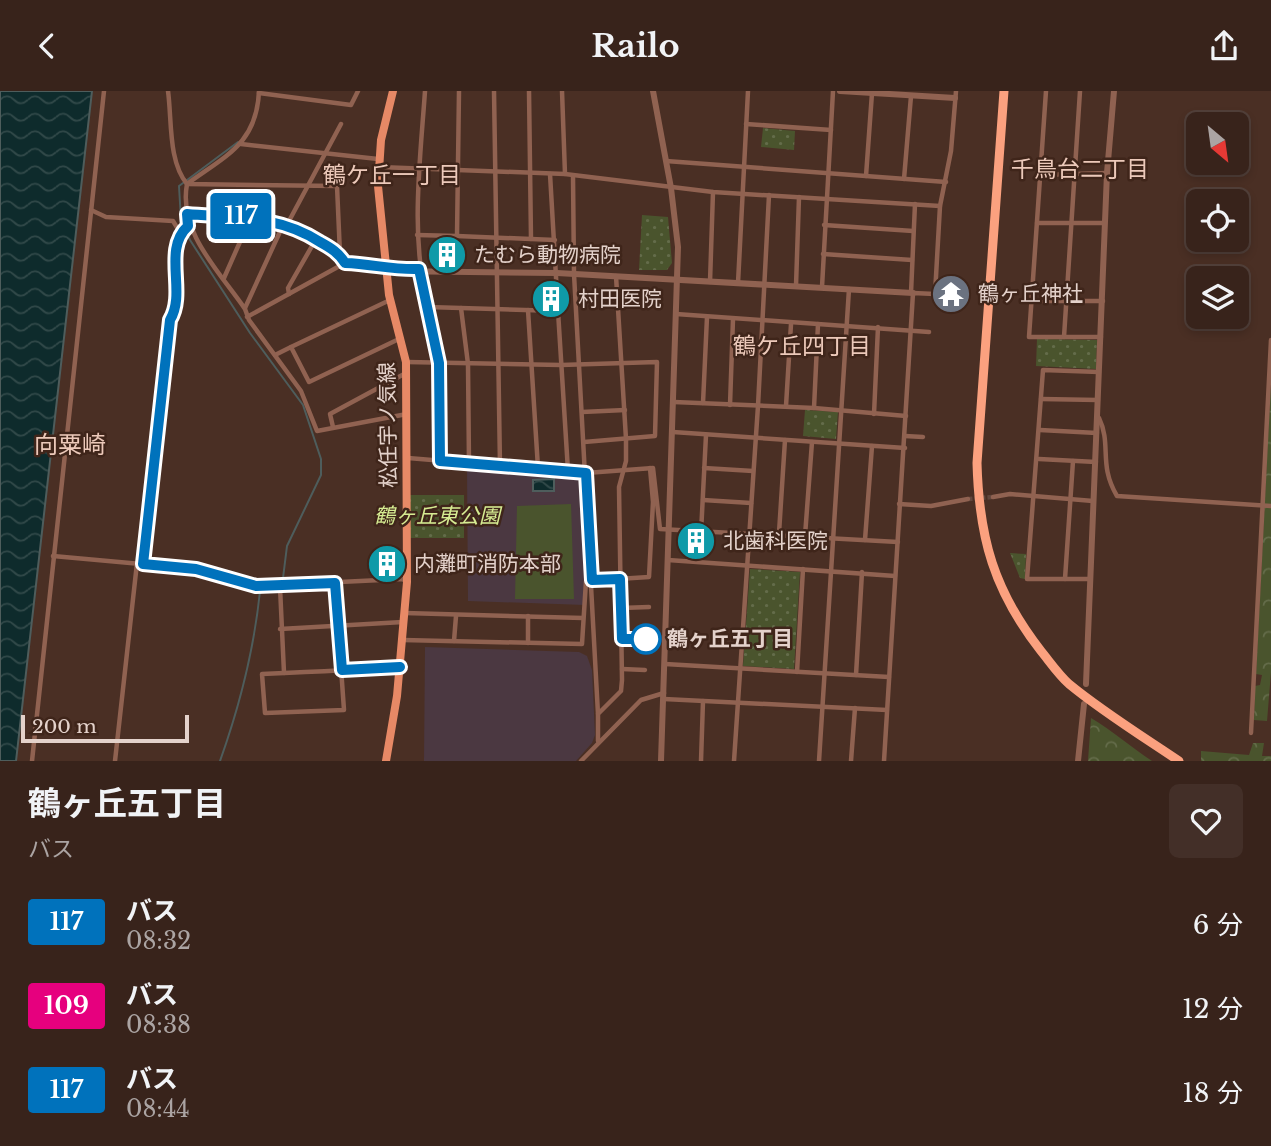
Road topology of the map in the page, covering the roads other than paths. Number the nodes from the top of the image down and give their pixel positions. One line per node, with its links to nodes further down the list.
1 (104, 91): 54 (street)
2 (168, 91): 43 (street)
3 (358, 91): 18 (street)
4 (393, 91): 28 (main road, 松任宇ノ気線)
5 (425, 91): 29 (street)
6 (459, 91): 31 (street)
7 (494, 91): 32 (street)
8 (528, 91): 35 (street)
9 (562, 91): 37 (street)
10 (653, 91): 27 (street)
11 (748, 91): 23 (street)
12 (833, 91): 24 (street)
13 (840, 91): 19 (street)
14 (1004, 91): 252 (highway)
15 (1046, 91): 38 (street)
16 (1080, 91): 39 (street)
17 (1114, 91): 34 (street)
18 (259, 92): 25 (street)
19 (872, 93): 21 (street); 41 (street)
20 (955, 95): 21 (street); 44 (street)
21 (911, 96): 42 (street)
22 (341, 124): 26 (street)
23 (746, 124): 24 (street); 30 (street)
24 (831, 130): 33 (street)
25 (241, 144): 26 (street); 43 (street)
26 (325, 154): 28 (street); 45 (street)
27 (666, 161): 30 (street); 46 (street)
28 (378, 163): 29 (street); 75 (main road, 松任宇ノ気線)
29 (419, 168): 31 (street); 64 (street)
30 (743, 168): 33 (street); 48 (street)
31 (457, 170): 32 (street); 65 (street)
32 (496, 172): 35 (street); 66 (street)
33 (828, 173): 41 (street); 51 (street)
34 (1107, 173): 39 (street); 59 (street)
35 (528, 174): 36 (street); 68 (street)
36 (550, 174): 37 (street); 69 (street)
37 (565, 174): 40 (street)
38 (1040, 175): 39 (street); 57 (street)
39 (1075, 175): 60 (street)
40 (573, 176): 46 (street); 78 (street)
41 (866, 176): 42 (street)
42 (904, 179): 44 (street)
43 (185, 182): 45 (street); 55 (street)
44 (946, 182): 53 (street)
45 (307, 185): 58 (street); 70 (street)
46 (671, 188): 47 (street); 81 (street)
47 (713, 192): 48 (street); 82 (street)
48 (741, 193): 49 (street); 83 (street)
49 (769, 195): 50 (street); 84 (street)
50 (799, 197): 51 (street); 85 (street)
51 (826, 198): 52 (street); 61 (street)
52 (915, 204): 53 (street); 63 (street)
53 (940, 206): 88 (street)
54 (91, 210): 62 (street); 191 (street)
55 (187, 214): 56 (street); 62 (street)
56 (251, 217): 58 (street); 80 (street)
57 (1037, 222): 60 (street); 91 (street)
58 (284, 223): 67 (street); 96 (street)
59 (1106, 223): 60 (street); 92 (street)
60 (1071, 224): 93 (street)
61 (824, 225): 63 (street); 71 (street)
62 (185, 229): 80 (street); 193 (street)
63 (913, 231): 72 (street)
64 (417, 235): 65 (street); 74 (street)
65 (457, 236): 66 (street)
66 (497, 238): 68 (street); 76 (street)
67 (316, 239): 70 (street); 89 (street)
68 (531, 239): 69 (street)
69 (555, 240): 77 (street)
70 (340, 254): 73 (street)
71 (823, 254): 72 (street); 86 (street)
72 (912, 260): 88 (street)
73 (345, 263): 75 (street); 89 (street)
74 (419, 269): 75 (street); 76 (street); 94 (street)
75 (386, 271): 90 (main road, 松任宇ノ気線)
76 (497, 273): 77 (street); 97 (street)
77 (557, 273): 78 (street); 99 (street)
78 (574, 274): 79 (street); 124 (street)
79 (616, 276): 81 (street); 118 (street)
80 (224, 278): 96 (street)
81 (678, 278): 82 (street); 100 (street)
82 (710, 282): 83 (street)
83 (738, 283): 84 (street)
84 (764, 285): 85 (street); 104 (street)
85 (796, 286): 86 (street)
86 (822, 287): 87 (street)
87 (849, 289): 88 (street); 107 (street)
88 (912, 293): 109 (street)
89 (289, 294): 102 (street)
90 (390, 300): 113 (main road, 松任宇ノ気線); 115 (street)
91 (1032, 301): 93 (street); 111 (street)
92 (1103, 301): 93 (street); 112 (street)
93 (1067, 302): 111 (street)
94 (428, 307): 95 (street); 119 (street)
95 (461, 308): 97 (street); 120 (street)
96 (245, 309): 102 (street)
97 (498, 310): 98 (street); 121 (street)
98 (528, 310): 99 (street); 122 (street)
99 (558, 311): 123 (street)
100 (677, 314): 101 (street); 131 (street)
101 (707, 316): 103 (street); 132 (street)
102 (247, 317): 116 (street)
103 (733, 319): 104 (street); 133 (street)
104 (761, 321): 105 (street); 134 (street)
105 (791, 324): 106 (street); 135 (street)
106 (818, 324): 107 (street); 136 (street)
107 (846, 325): 108 (street); 138 (street)
108 (878, 327): 109 (street); 141 (street)
109 (911, 330): 110 (street); 142 (street)
110 (929, 332)
111 (1065, 337): 112 (street)
112 (1102, 337): 126 (street)
113 (400, 338): 117 (main road, 松任宇ノ気線); 127 (street)
114 (1271, 340): 181 (street)
115 (291, 347): 116 (street); 127 (street)
116 (275, 355): 128 (street)
117 (406, 362): 119 (street); 125 (main road, 松任宇ノ気線)
118 (621, 362): 124 (street); 137 (street); 152 (street)
119 (439, 363): 120 (street); 161 (street)
120 (468, 364): 121 (street); 164 (street)
121 (498, 364): 122 (street); 165 (street)
122 (530, 364): 123 (street); 166 (street)
123 (561, 365): 124 (street); 169 (street)
124 (579, 365): 139 (street)
125 (406, 373): 140 (main road, 松任宇ノ気線); 144 (street)
126 (1101, 373): 129 (street); 130 (street)
127 (309, 382): 128 (street)
128 (299, 387): 144 (street)
129 (1041, 399): 130 (street); 145 (street)
130 (1099, 400): 143 (street)
131 (674, 402): 132 (street); 146 (street)
132 (703, 403): 133 (street)
133 (730, 405): 134 (street)
134 (758, 406): 135 (street); 150 (street)
135 (786, 406): 136 (street)
136 (814, 408): 138 (street)
137 (625, 410): 139 (street); 152 (street)
138 (841, 410): 141 (street); 156 (street)
139 (582, 412): 154 (street)
140 (407, 414): 144 (street); 159 (main road, 松任宇ノ気線)
141 (874, 414): 142 (street)
142 (906, 416): 149 (street)
143 (1098, 418): 147 (street); 181 (street)
144 (334, 427)
145 (1040, 430): 147 (street); 160 (street)
146 (673, 432): 148 (street); 183 (street)
147 (1098, 433): 163 (street)
148 (706, 435): 150 (street); 168 (street)
149 (905, 436): 151 (street); 158 (street)
150 (756, 437): 153 (street); 170 (street)
151 (923, 437)
152 (626, 439): 154 (street); 172 (street)
153 (785, 440): 155 (street); 186 (street)
154 (584, 442): 171 (street)
155 (812, 442): 156 (street); 187 (street)
156 (840, 444): 157 (street); 188 (street)
157 (872, 446): 158 (street); 189 (street)
158 (905, 448): 180 (street)
159 (407, 458): 161 (street); 203 (main road, 松任宇ノ気線)
160 (1039, 459): 162 (street); 173 (street)
161 (440, 461): 164 (street)
162 (1073, 461): 163 (street); 175 (street)
163 (1096, 462): 178 (street)
164 (469, 464): 165 (street)
165 (500, 466): 166 (street)
166 (538, 468): 169 (street)
167 (650, 468): 172 (street); 183 (street); 199 (street)
168 (704, 468): 170 (street); 177 (street)
169 (568, 471): 171 (street)
170 (753, 471): 179 (street)
171 (586, 473): 172 (street); 202 (street)
172 (624, 473): 199 (street)
173 (1035, 496): 174 (street); 175 (street); 200 (street)
174 (993, 497)
175 (1071, 498): 178 (street); 200 (street)
176 (968, 499): 180 (street)
177 (703, 501): 179 (street); 185 (street)
178 (1093, 501): 201 (street)
179 (751, 503): 184 (street)
180 (900, 504): 190 (street)
181 (1263, 505): 182 (street); 239 (street)
182 (1271, 506)
183 (669, 531): 185 (street); 192 (street)
184 (747, 532): 185 (street); 186 (street); 194 (street)
185 (701, 533)
186 (779, 533): 187 (street)
187 (805, 536): 188 (street)
188 (833, 538): 189 (street); 196 (street)
189 (865, 540): 190 (street)
190 (898, 542): 198 (street)
191 (53, 556): 193 (street); 242 (street)
192 (668, 559): 194 (street); 219 (street)
193 (140, 564): 205 (street); 243 (street)
194 (747, 565): 195 (street); 222 (street)
195 (803, 569): 196 (street); 225 (street)
196 (831, 571): 197 (street); 227 (street)
197 (862, 572): 198 (street); 228 (street)
198 (895, 576): 229 (street)
199 (620, 579): 202 (street); 207 (street)
200 (1065, 579): 201 (street)
201 (1090, 579): 230 (street)
202 (592, 580): 211 (street); 238 (street)
203 (407, 582): 204 (street); 210 (main road, 松任宇ノ気線)
204 (335, 583): 205 (street); 212 (street)
205 (279, 587): 213 (street)
206 (649, 607): 207 (street)
207 (621, 608): 215 (street)
208 (456, 616): 209 (street); 210 (street); 217 (street)
209 (528, 616): 211 (street); 218 (street)
210 (404, 617): 212 (street); 214 (main road, 松任宇ノ気線)
211 (583, 618): 218 (street)
212 (338, 625): 213 (street); 223 (street)
213 (281, 629): 226 (street)
214 (403, 639): 217 (street); 220 (main road, 松任宇ノ気線)
215 (622, 639): 216 (street); 221 (street)
216 (646, 639)
217 (454, 641): 218 (street)
218 (528, 643)
219 (665, 664): 222 (street); 231 (street)
220 (400, 667): 223 (street); 244 (main road, 松任宇ノ気線)
221 (622, 669): 224 (street); 238 (street)
222 (741, 669): 225 (street); 233 (street)
223 (342, 670): 226 (street); 226 (street)
224 (645, 670)
225 (797, 672): 227 (street)
226 (284, 673)
227 (824, 673): 228 (street); 235 (street)
228 (856, 675): 229 (street)
229 (889, 677): 237 (street)
230 (1086, 684)
231 (664, 696): 232 (street); 240 (street); 245 (street)
232 (703, 701): 233 (street); 246 (street)
233 (739, 703): 235 (street); 247 (street)
234 (1083, 704): 251 (street)
235 (822, 707): 236 (street); 248 (street)
236 (855, 708): 237 (street); 249 (street)
237 (887, 710): 250 (street)
238 (598, 714): 240 (street)
239 (1251, 733)
240 (598, 741): 241 (street)
241 (584, 760)
242 (32, 761)
243 (116, 761)
244 (386, 761)
245 (661, 761)
246 (701, 761)
247 (734, 761)
248 (819, 761)
249 (851, 761)
250 (884, 761)
251 (1078, 761)
252 (1178, 761)

